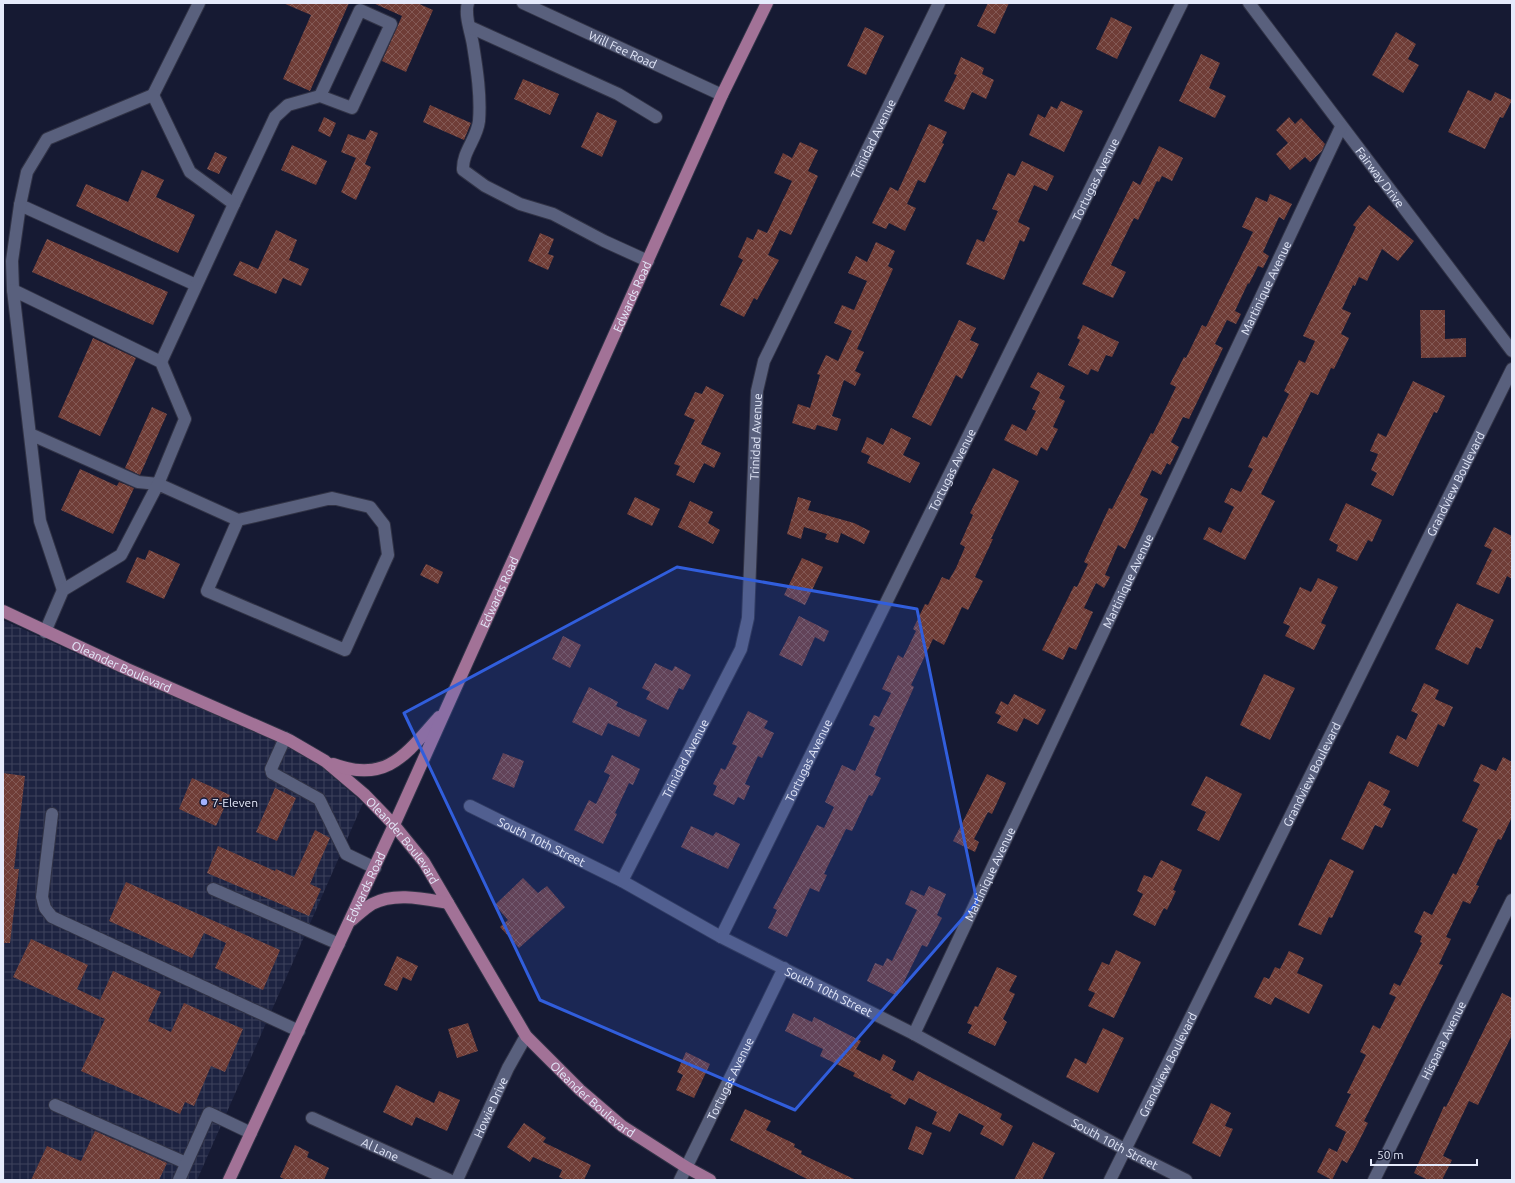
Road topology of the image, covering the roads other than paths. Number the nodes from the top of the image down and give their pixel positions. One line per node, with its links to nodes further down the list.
1 (199, 3): 9 (street)
2 (468, 3): 8 (street)
3 (523, 3): 11 (street, Will Fee Road)
4 (767, 3): 11 (main road, Edwards Road)
5 (939, 3): 35 (street, Trinidad Avenue)
6 (1182, 3): 40 (street, Tortugas Avenue)
7 (1249, 3): 13 (street, Fairway Drive)
8 (470, 27): 12 (street); 16 (street)
9 (153, 95): 14 (street); 15 (street)
10 (320, 96): 10 (street); 14 (street)
11 (722, 96): 16 (main road, Edwards Road)
12 (656, 116)
13 (1341, 127): 19 (street, Fairway Drive); 44 (street, Martinique Avenue)
14 (234, 204): 17 (street)
15 (20, 205): 17 (street); 18 (street)
16 (648, 261): 28 (main road, Edwards Road)
17 (196, 285): 20 (street)
18 (13, 290): 20 (street); 22 (street)
19 (1512, 351)
20 (161, 362): 23 (street)
21 (1512, 369): 49 (street, Grandview Boulevard)
22 (30, 434): 23 (street); 25 (street)
23 (158, 484): 24 (street); 25 (street)
24 (238, 520): 24 (street)
25 (63, 590): 27 (street)
26 (3, 611): 27 (main road, Oleander Boulevard)
27 (45, 632): 29 (main road, Oleander Boulevard)
28 (447, 708): 30 (main road); 33 (main road, Edwards Road)
29 (285, 738): 30 (main road, Oleander Boulevard); 34 (street)
30 (326, 761): 33 (main road, Oleander Boulevard)
31 (470, 806): 35 (street, South 10th Street)
32 (52, 814): 43 (street)
33 (394, 825): 34 (main road, Edwards Road); 38 (main road, Oleander Boulevard)
34 (375, 868): 39 (main road, Edwards Road)
35 (622, 881): 40 (street, South 10th Street)
36 (213, 889): 41 (street)
37 (1512, 900): 60 (street, Hispana Avenue)
38 (448, 903): 39 (main road); 45 (main road, Oleander Boulevard)
39 (350, 922): 41 (main road, Edwards Road)
40 (721, 937): 42 (street, South 10th Street)
41 (339, 944): 43 (main road, Edwards Road)
42 (784, 968): 44 (street, South 10th Street); 51 (street, Tortugas Avenue)
43 (299, 1031): 48 (main road, Edwards Road)
44 (914, 1034): 49 (street, South 10th Street)
45 (526, 1036): 51 (main road, Oleander Boulevard); 55 (street, Howie Drive)
46 (55, 1105): 50 (street)
47 (312, 1118): 54 (street, Al Lane)
48 (251, 1133): 50 (street); 53 (main road, Edwards Road)
49 (1126, 1150): 58 (street, Grandview Boulevard); 59 (street, South 10th Street)
50 (186, 1163): 52 (street)
51 (686, 1167): 56 (street, Tortugas Avenue); 57 (main road, Oleander Boulevard)
52 (179, 1180)
53 (229, 1180)
54 (449, 1180)
55 (457, 1180)
56 (680, 1180)
57 (710, 1180)
58 (1110, 1180)
59 (1186, 1180)
60 (1374, 1180)

